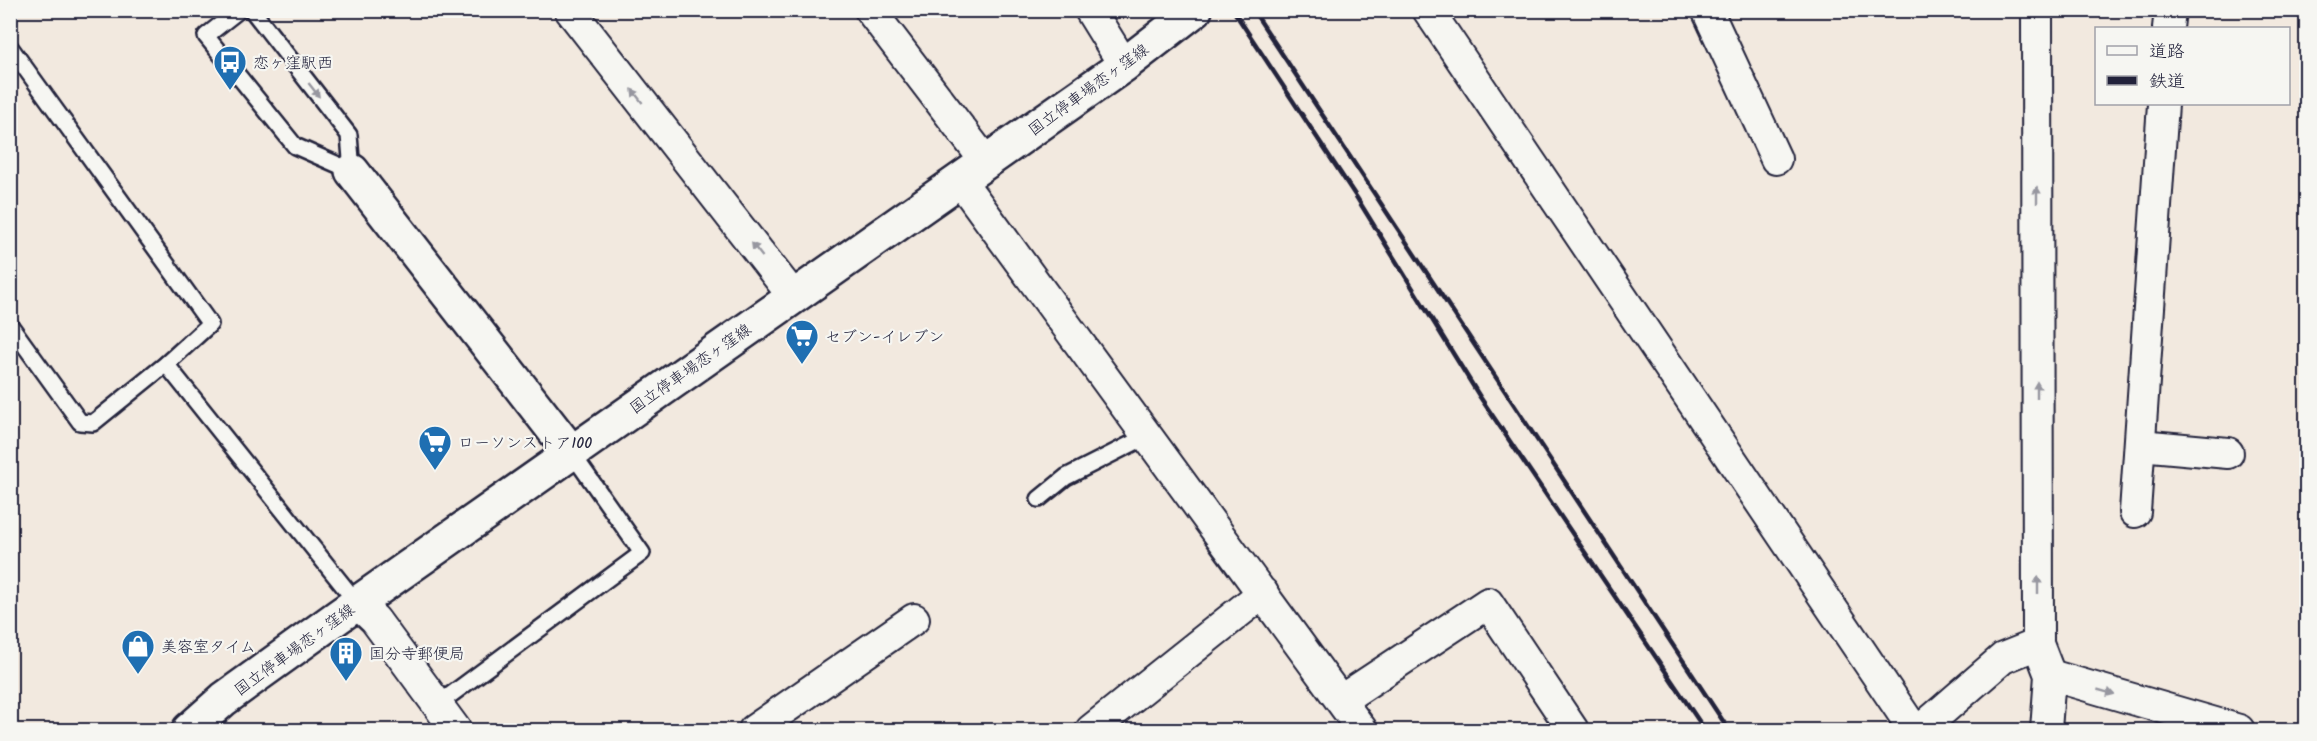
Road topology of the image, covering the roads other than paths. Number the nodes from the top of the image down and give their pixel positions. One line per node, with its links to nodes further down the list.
1 (239, 10): 16 (lane)
2 (252, 10): 16 (lane, one-way to 16)
3 (570, 10): 18 (street, one-way to 3)
4 (870, 10): 17 (street)
5 (1090, 10): 13 (street)
6 (1195, 10): 13 (main road, 国立停車場恋ヶ窪線)
7 (1428, 10): 41 (street)
8 (1707, 10): 15 (street)
9 (2037, 10): 30 (street, one-way to 9)
10 (2170, 10): 11 (street)
11 (2168, 27)
12 (10, 47): 20 (lane)
13 (1124, 65): 17 (main road, 国立停車場恋ヶ窪線)
14 (2163, 105): 22 (street)
15 (1776, 159)
16 (352, 171): 23 (main road)
17 (973, 171): 18 (main road, 国立停車場恋ヶ窪線); 21 (street)
18 (793, 296): 23 (main road, 国立停車場恋ヶ窪線)
19 (10, 326): 20 (lane)
20 (166, 364): 28 (lane)
21 (1147, 436): 25 (lane); 27 (street)
22 (2140, 445): 24 (street); 26 (street)
23 (571, 452): 28 (main road, 国立停車場恋ヶ窪線); 33 (lane)
24 (2228, 453)
25 (1039, 499)
26 (2135, 512)
27 (1263, 593): 32 (street); 38 (street)
28 (357, 603): 33 (street); 35 (main road, 国立停車場恋ヶ窪線)
29 (914, 619): 37 (street)
30 (2038, 644): 31 (street); 42 (street)
31 (2050, 675): 34 (street, one-way to 34); 43 (street)
32 (1341, 700): 39 (street); 40 (street)
33 (437, 705): 36 (street)
34 (2176, 721): 44 (street)
35 (189, 730)
36 (456, 730)
37 (754, 730)
38 (1091, 730)
39 (1362, 730)
40 (1573, 730)
41 (1914, 730)
42 (1920, 730)
43 (2046, 730)
44 (2239, 730)

